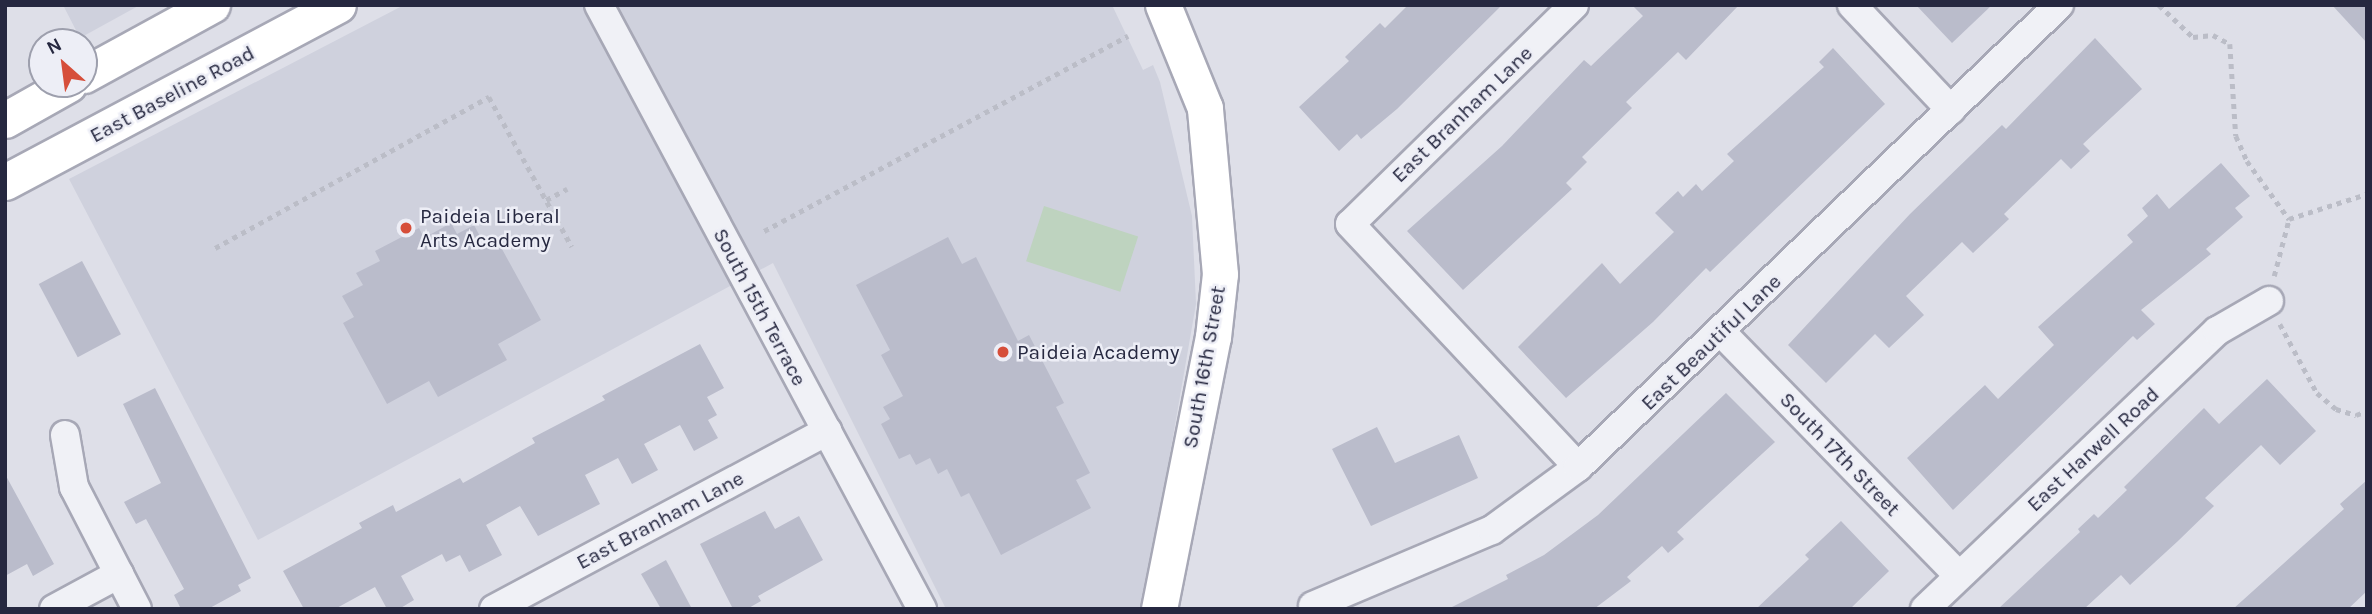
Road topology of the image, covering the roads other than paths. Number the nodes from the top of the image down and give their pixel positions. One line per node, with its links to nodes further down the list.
1 (212, 5): 8 (main road)
2 (338, 5): 12 (main road, East Baseline Road)
3 (599, 5): 15 (street, South 15th Terrace)
4 (1163, 5): 25 (main road, South 16th Street)
5 (1574, 5): 17 (street, East Branham Lane)
6 (1852, 5): 10 (street)
7 (2059, 5): 10 (street, East Beautiful Lane)
8 (98, 67)
9 (44, 98): 11 (main road)
10 (1951, 110): 14 (street, East Beautiful Lane)
11 (5, 120)
12 (5, 182)
13 (2269, 301): 19 (street, East Harwell Road)
14 (1722, 333): 17 (street, East Beautiful Lane); 19 (street, South 17th Street)
15 (827, 432): 23 (street, East Branham Lane); 24 (street, South 15th Terrace)
16 (65, 435): 18 (street)
17 (1578, 467): 20 (street, East Beautiful Lane)
18 (119, 574): 21 (street); 22 (street)
19 (1959, 576): 26 (street, East Harwell Road)
20 (1312, 606)
21 (54, 609)
22 (137, 609)
23 (494, 609)
24 (922, 609)
25 (1159, 609)
26 (1925, 609)

